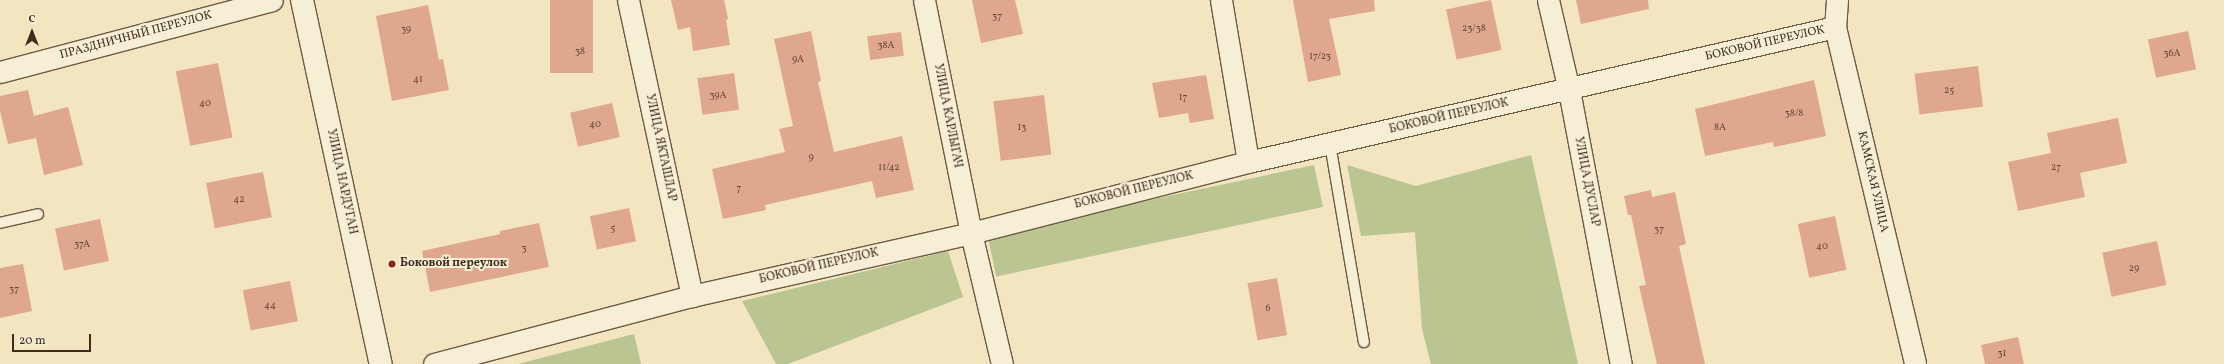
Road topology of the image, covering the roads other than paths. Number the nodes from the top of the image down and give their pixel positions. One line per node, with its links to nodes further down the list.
1 (272, 0): 9 (street, ПРАЗДНИЧНЫЙ ПЕРЕУЛОК)
2 (302, 0): 18 (street, УЛИЦА НАРДУГАН)
3 (628, 0): 16 (street, УЛИЦА ЯКТАШЛАР)
4 (924, 0): 15 (street, УЛИЦА КАРЛЫГАЧ)
5 (1221, 0): 12 (street)
6 (1548, 0): 10 (street, УЛИЦА ДУСЛАР)
7 (1837, 0): 8 (street, КАМСКАЯ УЛИЦА)
8 (1835, 27): 10 (street, БОКОВОЙ ПЕРЕУЛОК); 22 (street, КАМСКАЯ УЛИЦА)
9 (0, 72)
10 (1569, 90): 11 (street, БОКОВОЙ ПЕРЕУЛОК); 21 (street, УЛИЦА ДУСЛАР)
11 (1330, 144): 12 (street, БОКОВОЙ ПЕРЕУЛОК); 17 (lane)
12 (1248, 162): 15 (street, БОКОВОЙ ПЕРЕУЛОК)
13 (38, 214): 14 (lane)
14 (0, 224)
15 (971, 233): 16 (street, БОКОВОЙ ПЕРЕУЛОК); 20 (street, УЛИЦА КАРЛЫГАЧ)
16 (692, 296): 19 (street, БОКОВОЙ ПЕРЕУЛОК)
17 (1364, 342)
18 (381, 364)
19 (434, 364)
20 (1002, 364)
21 (1621, 364)
22 (1915, 364)

